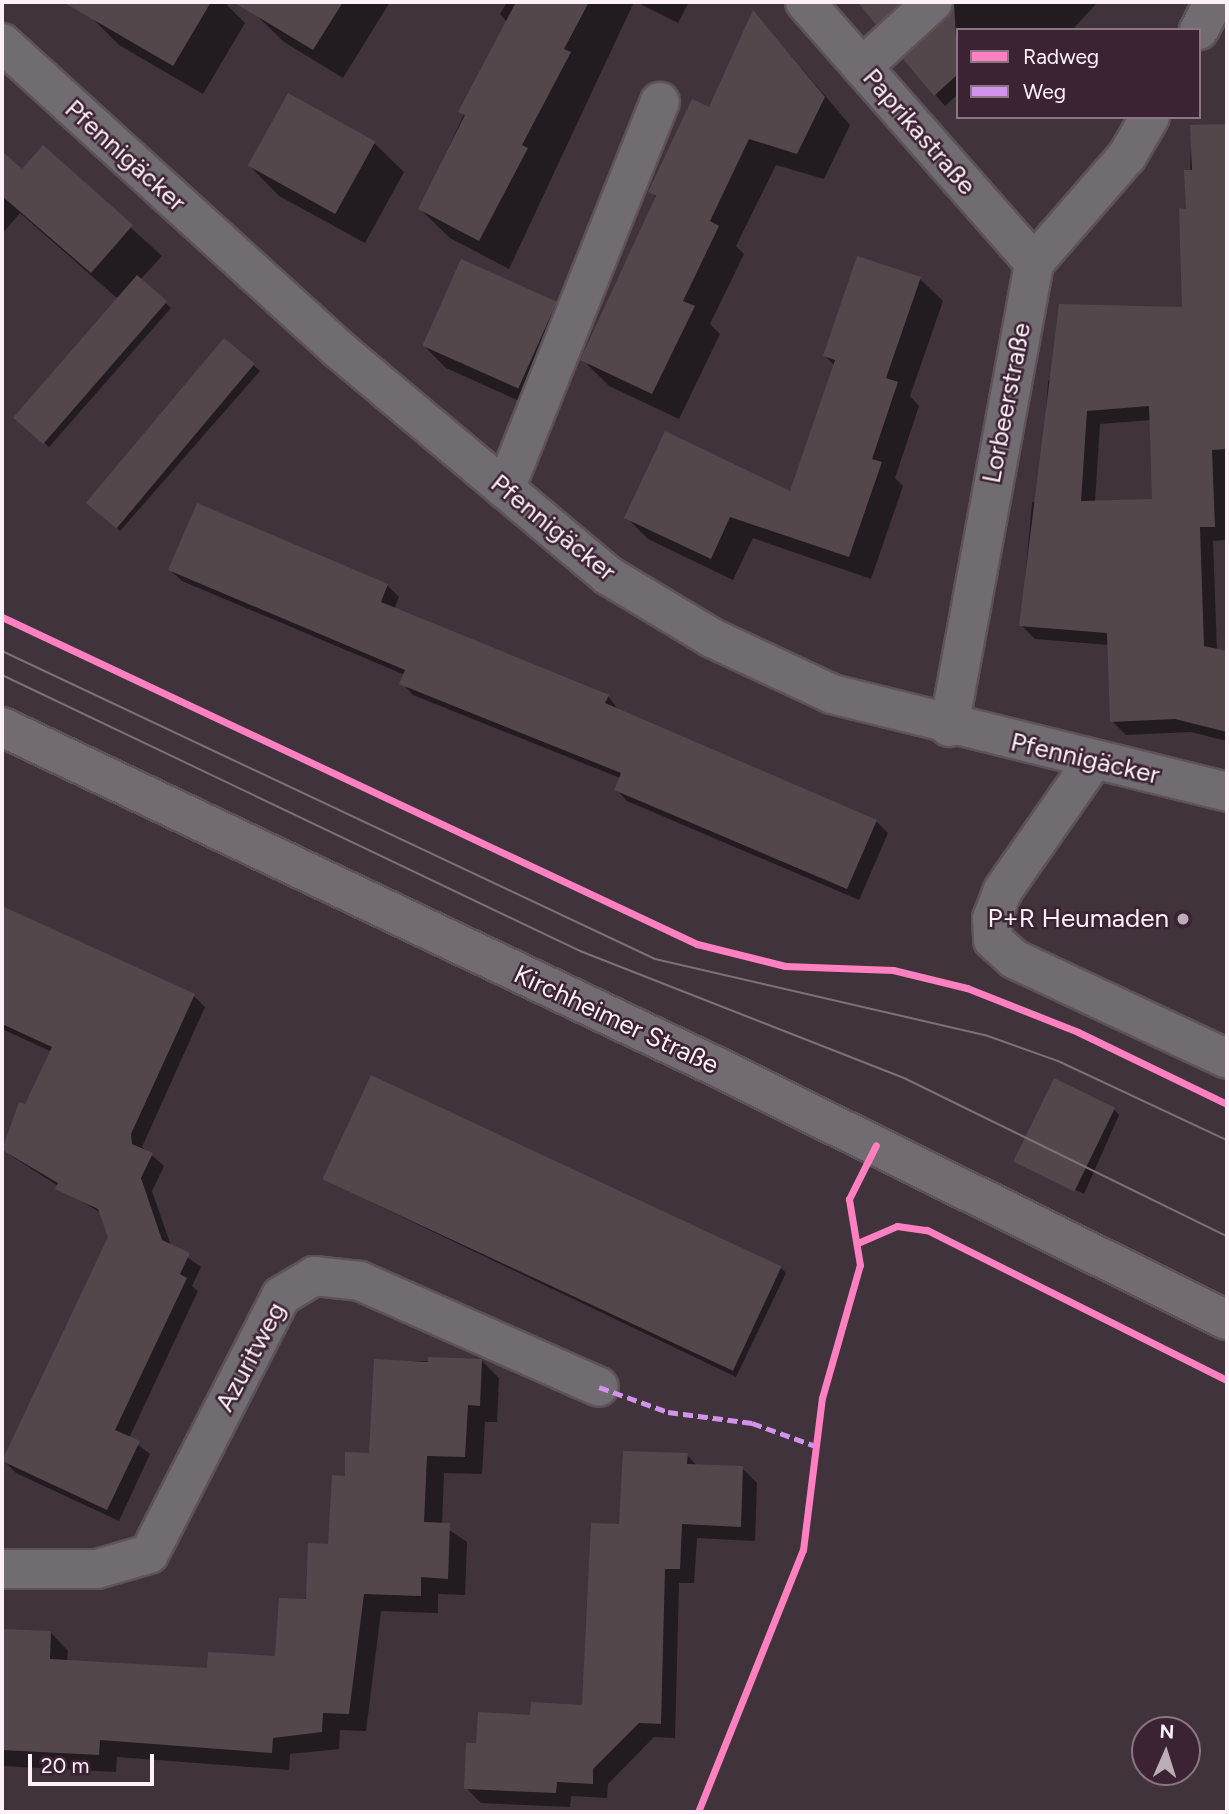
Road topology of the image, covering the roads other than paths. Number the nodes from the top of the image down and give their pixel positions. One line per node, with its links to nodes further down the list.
1 (805, 2): 6 (street, Paprikastraße)
2 (933, 2): 6 (street)
3 (1214, 2): 4 (street)
4 (1200, 28)
5 (2, 43): 10 (street, Pfennigäcker)
6 (862, 67): 9 (street, Paprikastraße)
7 (660, 102): 10 (street)
8 (1149, 119): 9 (street)
9 (1034, 263): 12 (street, Lorbeerstraße)
10 (505, 489): 12 (street, Pfennigäcker)
11 (2, 727): 16 (main road, Kirchheimer Straße)
12 (949, 727): 13 (street, Pfennigäcker)
13 (1093, 761): 14 (street, Pfennigäcker); 15 (street)
14 (1227, 792)
15 (1227, 1059)
16 (1227, 1320)
17 (599, 1387): 18 (street, Azuritweg)
18 (2, 1569)

